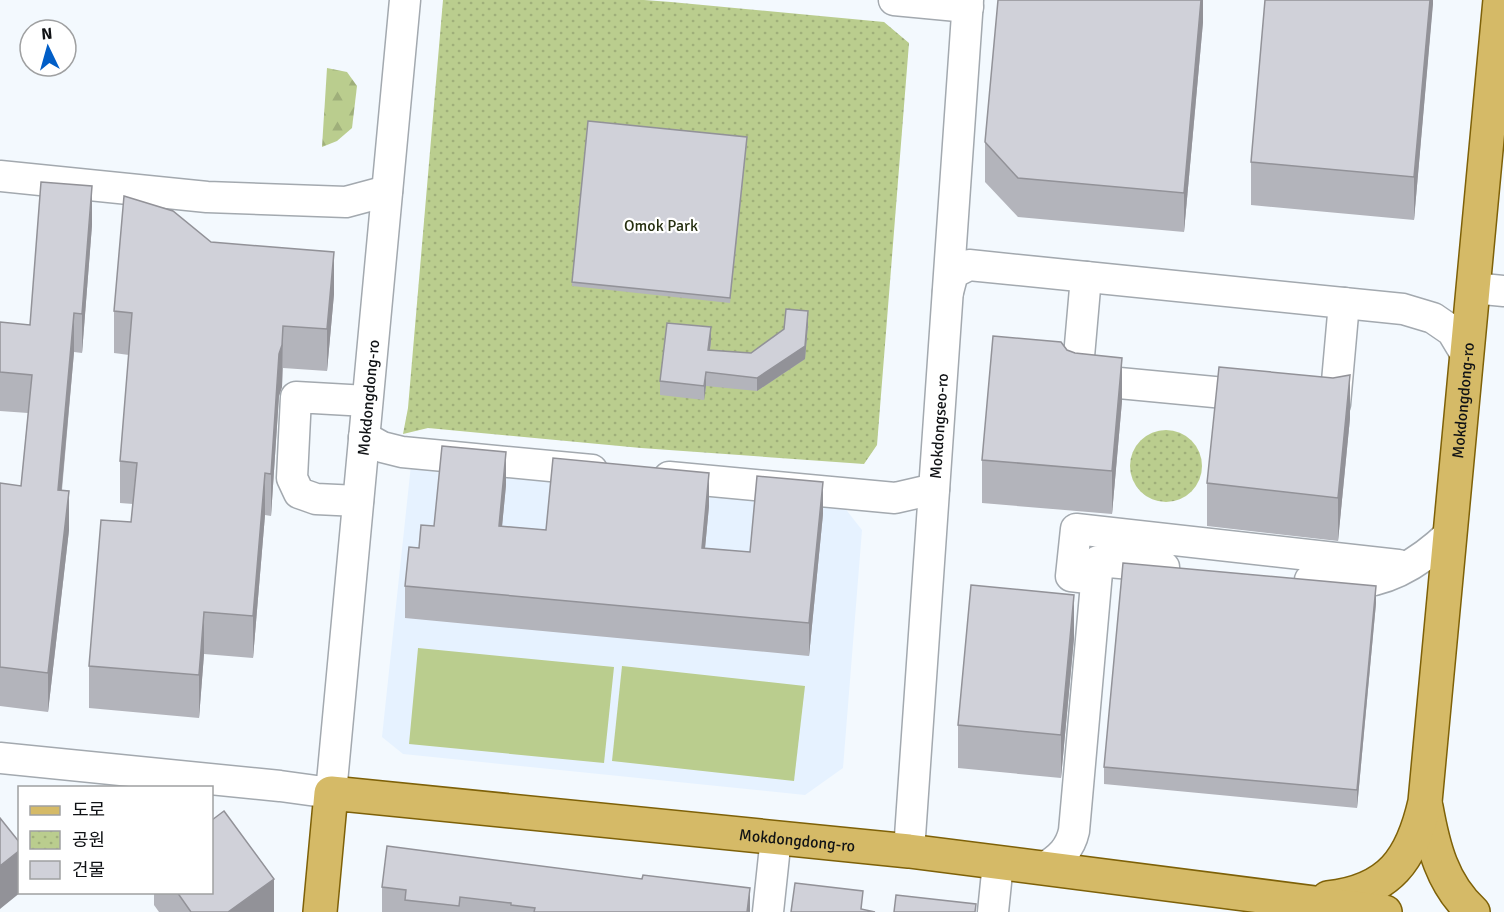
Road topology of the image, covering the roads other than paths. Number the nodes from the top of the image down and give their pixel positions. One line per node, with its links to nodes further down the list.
1 (405, 0): 6 (street, Mokdongdong-ro)
2 (894, 0): 4 (street)
3 (1500, 0): 8 (main road, Mokdongdong-ro)
4 (968, 3): 9 (street, Mokdongseo-ro)
5 (0, 176): 6 (street)
6 (387, 191): 12 (street, Mokdongdong-ro)
7 (1086, 277): 9 (street); 10 (street); 10 (street)
8 (1488, 290): 11 (main road, Mokdongdong-ro)
9 (948, 292): 14 (street, Mokdongseo-ro)
10 (1344, 303): 11 (street)
11 (1467, 356): 16 (main road, Mokdongdong-ro)
12 (368, 401): 13 (street, Mokdongdong-ro); 15 (street)
13 (364, 437): 14 (street); 15 (street, Mokdongdong-ro)
14 (934, 489): 25 (street, Mokdongseo-ro)
15 (358, 501): 22 (street, Mokdongdong-ro)
16 (1450, 534): 17 (street); 23 (main road, Mokdongdong-ro)
17 (1409, 567): 18 (street); 18 (street)
18 (1096, 579): 27 (street)
19 (0, 758): 20 (street)
20 (45, 775): 21 (street)
21 (117, 779): 22 (street)
22 (331, 793): 24 (main road, Mokdongdong-ro); 30 (main road, Mokdongdong-ro)
23 (1425, 802): 28 (main road, Mokdongdong-ro); 34 (main road, Mokdongdong-ro)
24 (776, 837): 25 (main road, Mokdongdong-ro); 31 (street)
25 (909, 851): 26 (main road, Mokdongdong-ro)
26 (998, 863): 27 (main road, Mokdongdong-ro); 32 (street)
27 (1044, 868): 28 (main road, Mokdongdong-ro)
28 (1264, 896): 29 (main road, Mokdongdong-ro)
29 (1296, 906): 33 (main road, Mokdongdong-ro)
30 (320, 912)
31 (768, 912)
32 (993, 912)
33 (1385, 912)
34 (1473, 912)

